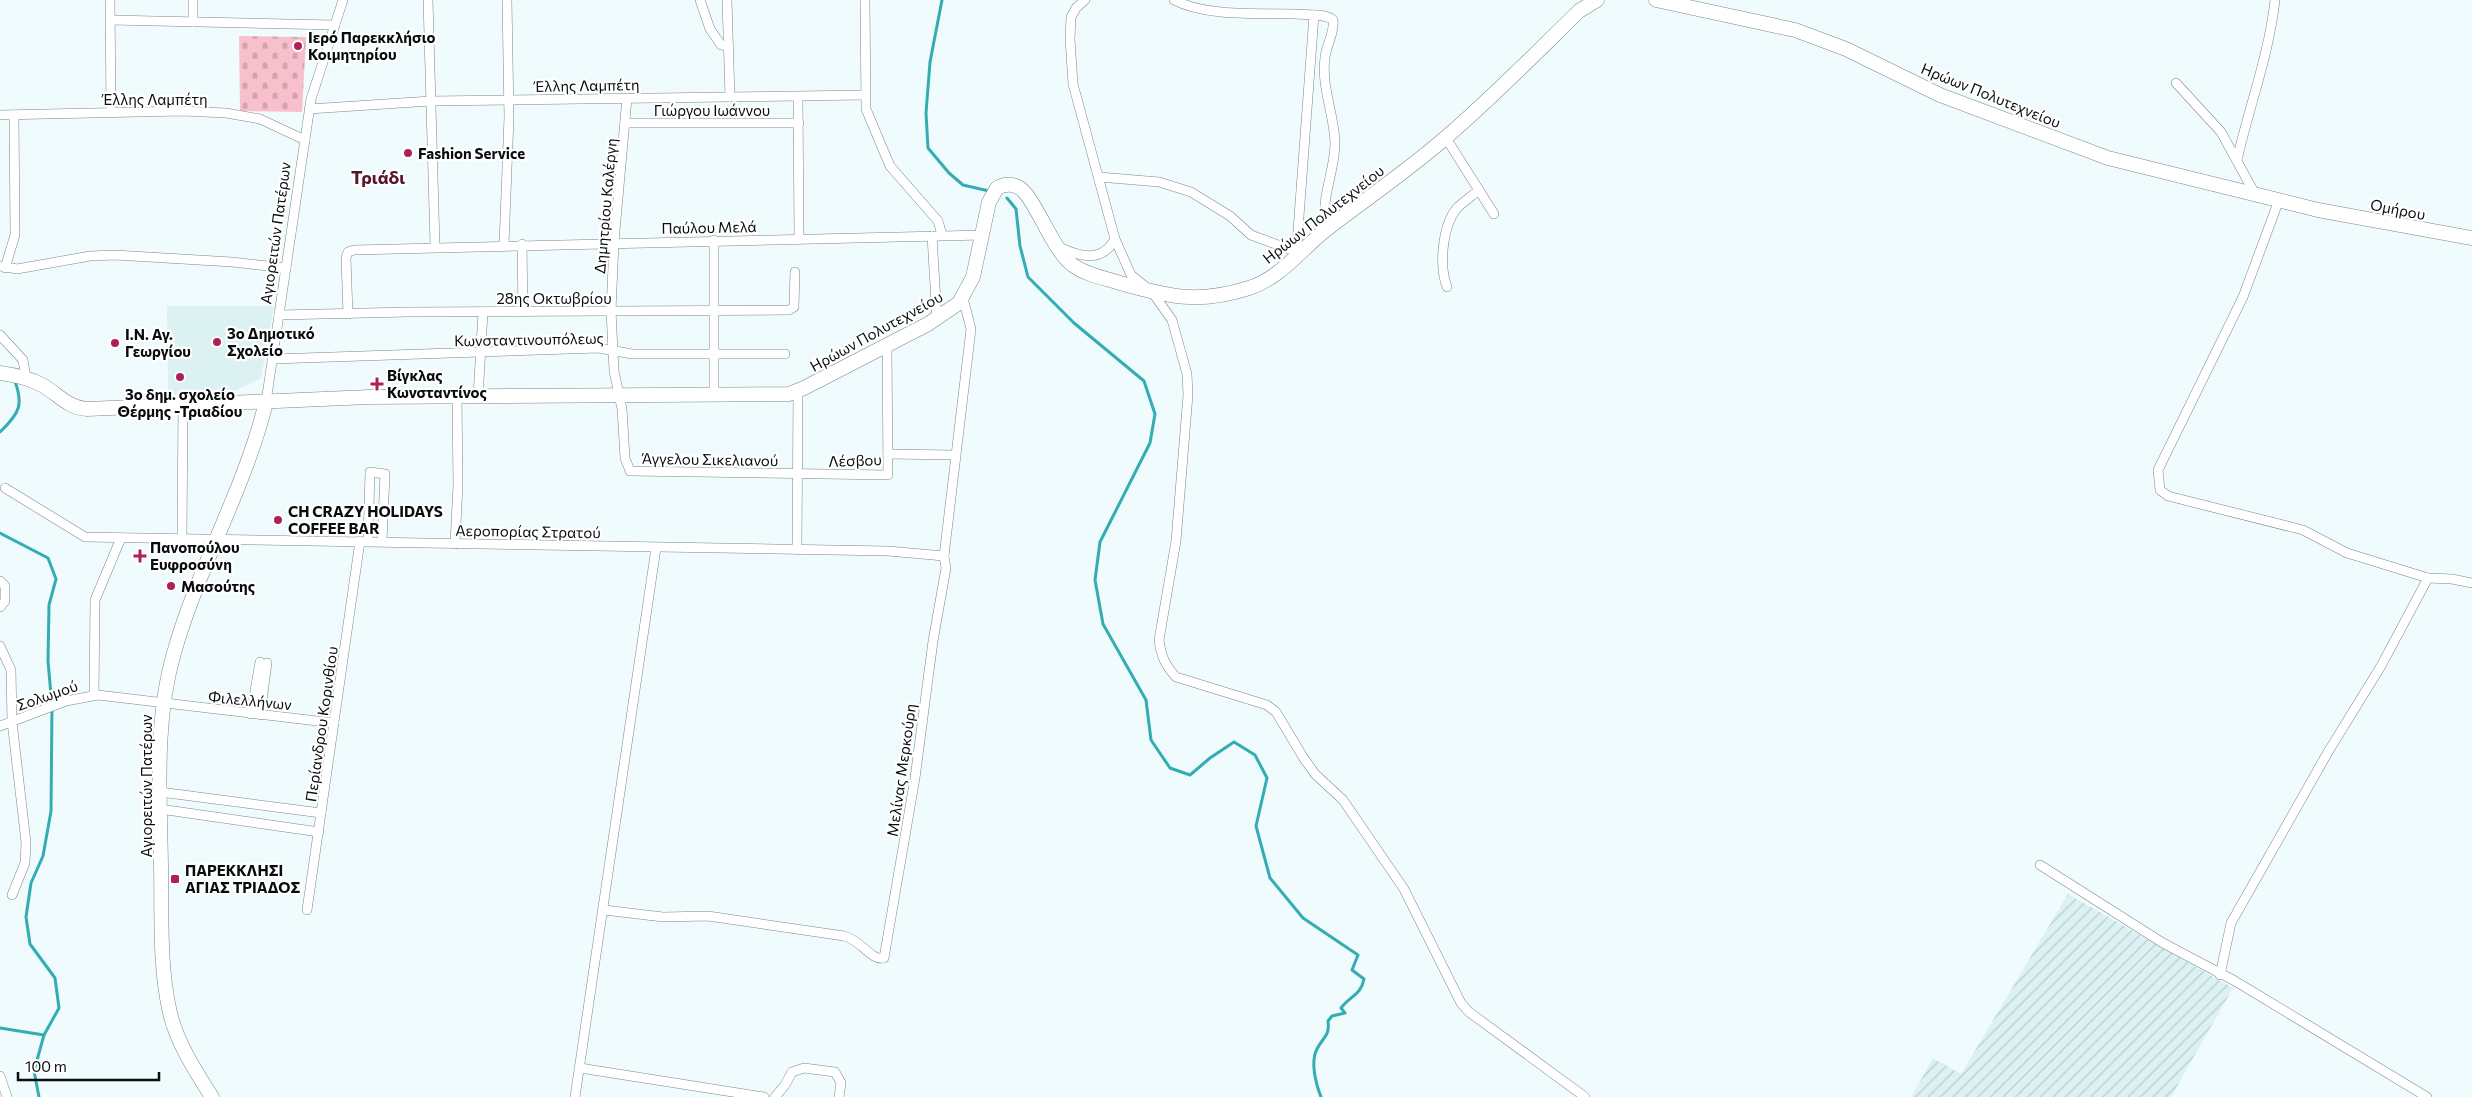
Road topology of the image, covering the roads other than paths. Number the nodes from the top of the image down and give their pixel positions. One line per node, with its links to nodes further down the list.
1 (110, 0): 16 (street)
2 (193, 0): 17 (street)
3 (343, 0): 18 (street, Αγιορειτών Πατέρων)
4 (428, 0): 26 (street)
5 (507, 0): 25 (street)
6 (700, 0): 19 (street)
7 (727, 0): 19 (street)
8 (865, 0): 21 (street)
9 (1085, 0): 36 (street)
10 (1174, 0): 15 (street)
11 (1597, 0): 33 (street, Ηρώων Πολυτεχνείου)
12 (1656, 0): 13 (street, Ηρώων Πολυτεχνείου)
13 (1661, 0): 38 (street, Ηρώων Πολυτεχνείου)
14 (2275, 0): 35 (street)
15 (1314, 15): 42 (street); 54 (street)
16 (111, 20): 17 (street); 28 (street)
17 (193, 22): 18 (street)
18 (335, 25): 27 (street, Αγιορειτών Πατέρων)
19 (728, 46): 24 (street)
20 (2176, 83): 35 (street)
21 (865, 95): 22 (street, Έλλης Λαμπέτη); 44 (street)
22 (798, 97): 24 (street, Έλλης Λαμπέτη); 32 (street)
23 (627, 98): 24 (street, Έλλης Λαμπέτη); 25 (street, Έλλης Λαμπέτη); 31 (street, Δημητρίου Καλέργη)
24 (730, 98)
25 (509, 100): 26 (street, Έλλης Λαμπέτη); 51 (street)
26 (431, 101): 27 (street, Έλλης Λαμπέτη); 52 (street)
27 (309, 109): 34 (street, Αγιορειτών Πατέρων)
28 (111, 113): 30 (street, Έλλης Λαμπέτη); 34 (street, Έλλης Λαμπέτη)
29 (0, 115): 30 (street, Έλλης Λαμπέτη)
30 (14, 115): 55 (street)
31 (625, 123): 32 (street, Γιώργου Ιωάννου); 49 (street, Δημητρίου Καλέργη)
32 (799, 124): 46 (street)
33 (1446, 138): 37 (street); 42 (street, Ηρώων Πολυτεχνείου)
34 (305, 140): 56 (street, Αγιορειτών Πατέρων)
35 (2237, 160): 38 (street)
36 (1099, 177): 47 (street); 54 (street)
37 (1479, 190): 41 (street); 58 (street)
38 (2255, 194): 39 (street, Ηρώων Πολυτεχνείου)
39 (2279, 200): 40 (street, Ηρώων Πολυτεχνείου); 98 (street)
40 (2318, 210): 45 (street, Ομήρου)
41 (1494, 214)
42 (1326, 230): 54 (street, Ηρώων Πολυτεχνείου)
43 (983, 235): 44 (street, Παύλου Μελά); 53 (street, Ηρώων Πολυτεχνείου); 60 (street, Ηρώων Πολυτεχνείου)
44 (937, 236): 46 (street, Παύλου Μελά); 67 (street)
45 (2472, 238)
46 (799, 239): 48 (street, Παύλου Μελά)
47 (1114, 239): 53 (street); 59 (street)
48 (714, 240): 49 (street, Παύλου Μελά); 61 (street)
49 (614, 242): 50 (street, Παύλου Μελά); 62 (street, Δημητρίου Καλέργη)
50 (522, 244): 51 (street, Παύλου Μελά); 64 (street)
51 (504, 245): 52 (street, Παύλου Μελά)
52 (435, 246): 65 (street, Παύλου Μελά)
53 (1059, 247): 59 (street, Ηρώων Πολυτεχνείου)
54 (1299, 253): 59 (street, Ηρώων Πολυτεχνείου)
55 (2, 267): 56 (street)
56 (286, 268): 66 (street, Αγιορειτών Πατέρων)
57 (795, 272): 61 (street, 28ης Οκτωβρίου)
58 (1447, 288)
59 (1152, 292): 127 (street)
60 (963, 298): 67 (street, Ηρώων Πολυτεχνείου); 85 (street, Μελίνας Μερκούρη)
61 (714, 310): 62 (street, 28ης Οκτωβρίου); 72 (street)
62 (611, 311): 64 (street, 28ης Οκτωβρίου); 70 (street, Δημητρίου Καλέργη)
63 (483, 312): 64 (street, 28ης Οκτωβρίου); 65 (street, 28ης Οκτωβρίου); 71 (street)
64 (523, 312)
65 (348, 314): 66 (street, 28ης Οκτωβρίου)
66 (279, 315): 74 (street, Αγιορειτών Πατέρων)
67 (937, 319): 69 (street, Ηρώων Πολυτεχνείου)
68 (0, 335): 76 (street)
69 (887, 345): 77 (street, Ηρώων Πολυτεχνείου); 84 (street)
70 (612, 350): 71 (street, Κωνσταντινουπόλεως); 72 (street, Κωνσταντινουπόλεως); 79 (street, Δημητρίου Καλέργη)
71 (481, 353): 74 (street, Κωνσταντινουπόλεως); 81 (street)
72 (714, 354): 73 (street, Κωνσταντινουπόλεως); 78 (street)
73 (785, 354)
74 (273, 359): 82 (street, Αγιορειτών Πατέρων)
75 (0, 374): 76 (street, Ηρώων Πολυτεχνείου)
76 (24, 378): 83 (street, Ηρώων Πολυτεχνείου)
77 (798, 391): 78 (street, Ηρώων Πολυτεχνείου); 87 (street)
78 (714, 394): 79 (street, Ηρώων Πολυτεχνείου)
79 (620, 396): 81 (street, Ηρώων Πολυτεχνείου); 86 (street, Δημητρίου Καλέργη)
80 (457, 397): 81 (street, Ηρώων Πολυτεχνείου); 82 (street, Ηρώων Πολυτεχνείου); 94 (street)
81 (478, 397)
82 (266, 402): 83 (street, Ηρώων Πολυτεχνείου); 91 (street, Αγιορειτών Πατέρων)
83 (184, 403): 90 (street)
84 (888, 454): 85 (street, Λέσβου); 87 (street, Λέσβου)
85 (955, 455): 97 (street, Μελίνας Μερκούρη)
86 (626, 465): 87 (street, Άγγελου Σικελιανού)
87 (797, 474): 96 (street)
88 (5, 488): 89 (street, Αεροπορίας Στρατού)
89 (121, 538): 90 (street, Αεροπορίας Στρατού); 104 (street)
90 (182, 538): 91 (street, Αεροπορίας Στρατού)
91 (217, 539): 92 (street, Αεροπορίας Στρατού); 105 (street, Αγιορειτών Πατέρων)
92 (364, 541): 93 (street, Αεροπορίας Στρατού); 93 (street, Περίανδρου Κορινθίου); 108 (street, Περίανδρου Κορινθίου)
93 (382, 542): 94 (street, Αεροπορίας Στρατού)
94 (455, 544): 95 (street, Αεροπορίας Στρατού)
95 (656, 548): 96 (street, Αεροπορίας Στρατού); 117 (street)
96 (797, 550): 97 (street, Αεροπορίας Στρατού)
97 (944, 556): 117 (street, Μελίνας Μερκούρη)
98 (2428, 578): 100 (street); 118 (street)
99 (0, 581): 101 (street)
100 (2472, 583)
101 (0, 607)
102 (0, 646): 107 (street)
103 (264, 662): 106 (street)
104 (94, 695): 105 (street, Σολωμού); 107 (street, Σολωμού)
105 (163, 704): 106 (street, Φιλελλήνων); 110 (street, Αγιορειτών Πατέρων)
106 (256, 714): 108 (street, Φιλελλήνων)
107 (12, 722): 109 (street, Σολωμού); 115 (street)
108 (334, 723): 112 (street, Περίανδρου Κορινθίου)
109 (0, 726)
110 (160, 792): 111 (street, Αγιορειτών Πατέρων); 112 (street)
111 (160, 809): 113 (street); 122 (street, Αγιορειτών Πατέρων)
112 (321, 813): 113 (street, Περίανδρου Κορινθίου)
113 (319, 832): 116 (street, Περίανδρου Κορινθίου)
114 (2040, 865): 118 (street)
115 (12, 895)
116 (307, 910)
117 (604, 910): 119 (street)
118 (2220, 975): 128 (street)
119 (580, 1068): 123 (street); 124 (street)
120 (0, 1076): 121 (street)
121 (7, 1097)
122 (212, 1097)
123 (575, 1097)
124 (764, 1097)
125 (775, 1097): 126 (street)
126 (839, 1097)
127 (1585, 1097)
128 (2427, 1097)

